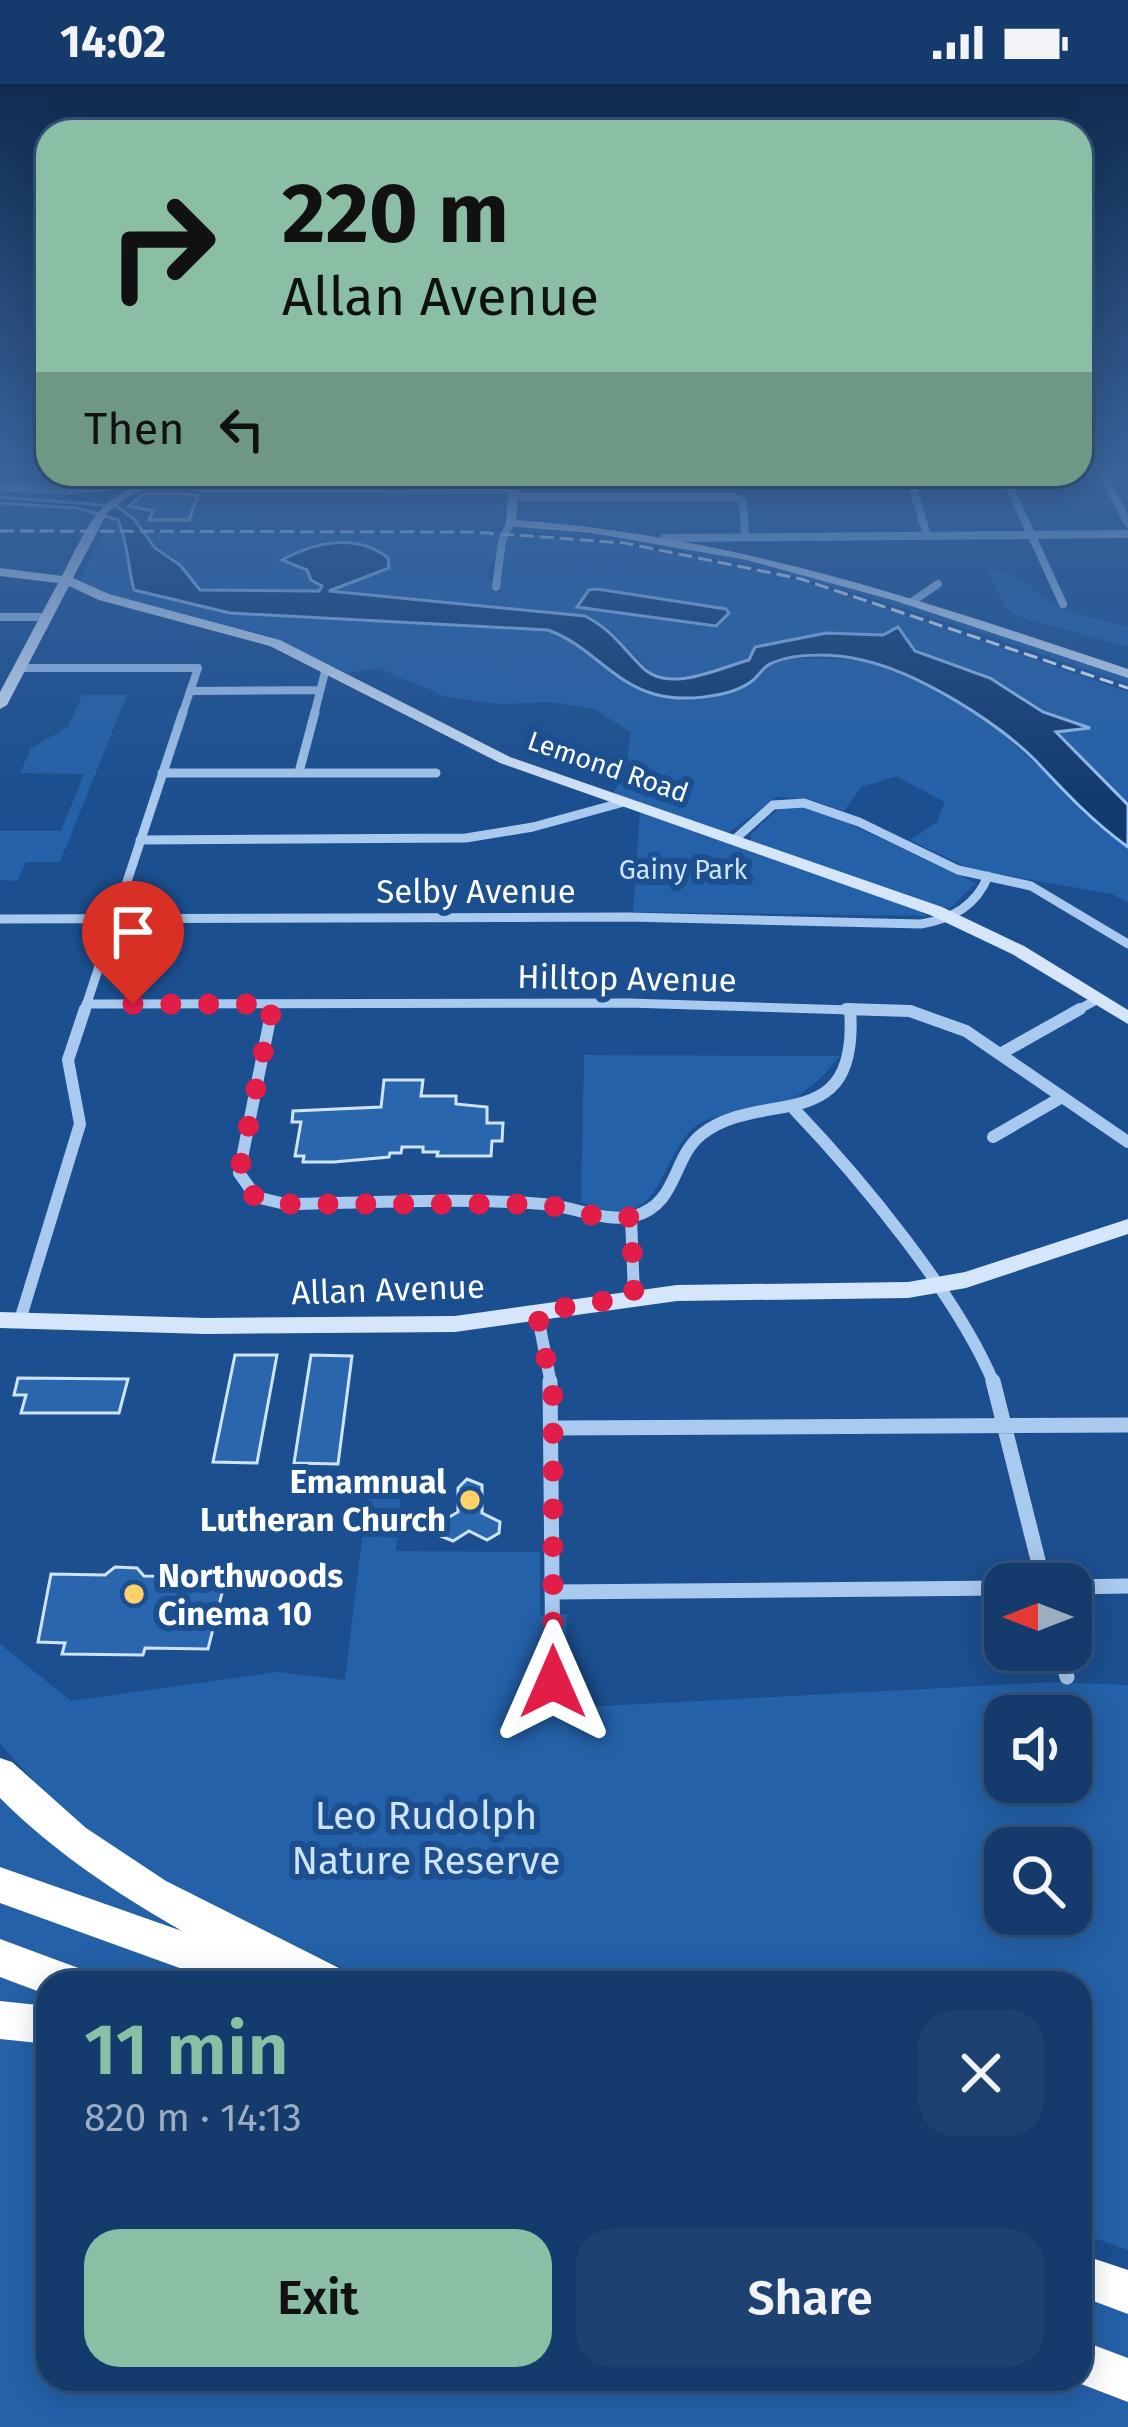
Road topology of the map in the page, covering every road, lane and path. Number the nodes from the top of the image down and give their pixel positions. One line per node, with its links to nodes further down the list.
1 (63, 584): 9 (street)
2 (76, 584): 11 (street, Lemond Road)
3 (858, 584): 6 (street)
4 (938, 584): 6 (street)
5 (1053, 584): 7 (street)
6 (913, 601): 12 (street)
7 (1063, 604)
8 (0, 617): 9 (street)
9 (44, 617): 10 (street)
10 (19, 668): 14 (street); 15 (street)
11 (326, 668): 13 (street); 19 (street, Lemond Road)
12 (1128, 674)
13 (319, 690): 14 (street); 16 (street)
14 (190, 691): 17 (street)
15 (0, 705)
16 (299, 772): 17 (street); 18 (street)
17 (162, 773): 20 (street)
18 (436, 773)
19 (624, 802): 20 (street); 21 (street, Lemond Road)
20 (140, 839): 23 (street)
21 (734, 840): 22 (street); 24 (street, Lemond Road)
22 (988, 876): 24 (street); 26 (street)
23 (114, 918): 24 (street, Selby Avenue); 25 (street, Selby Avenue); 28 (street)
24 (951, 918): 27 (street, Lemond Road)
25 (0, 919)
26 (1128, 944)
27 (1098, 999): 31 (street, Lemond Road); 32 (street)
28 (86, 1004): 29 (street, Hilltop Avenue); 42 (street)
29 (273, 1004): 30 (street, Hilltop Avenue); 37 (street)
30 (850, 1008): 32 (street, Hilltop Avenue); 34 (street)
31 (1128, 1018)
32 (1000, 1054): 33 (street, Hilltop Avenue)
33 (1062, 1097): 35 (street); 36 (street, Hilltop Avenue)
34 (794, 1109): 37 (street); 39 (street)
35 (993, 1137)
36 (1128, 1142)
37 (631, 1217): 40 (street)
38 (1128, 1226): 39 (street, Allan Avenue)
39 (937, 1286): 40 (street, Allan Avenue); 44 (street)
40 (634, 1296): 41 (street, Allan Avenue)
41 (537, 1312): 42 (street, Allan Avenue); 45 (street)
42 (10, 1320)
43 (1128, 1425): 44 (street)
44 (1006, 1427): 45 (street); 46 (street)
45 (553, 1428): 50 (street)
46 (1039, 1563)
47 (1128, 1586): 48 (street)
48 (1092, 1587)
49 (984, 1588): 50 (street)
50 (553, 1592): 53 (street)
51 (1065, 1671): 52 (street)
52 (1067, 1677)
53 (553, 1682)
54 (0, 1774): 59 (highway)
55 (0, 1885): 58 (highway)
56 (0, 1958): 57 (highway)
57 (36, 1971)
58 (240, 1971)
59 (303, 1971)
60 (0, 2020): 61 (highway)
61 (36, 2024)
62 (1092, 2279): 63 (highway)
63 (1128, 2292)
64 (1092, 2366): 65 (highway)
65 (1128, 2380)

